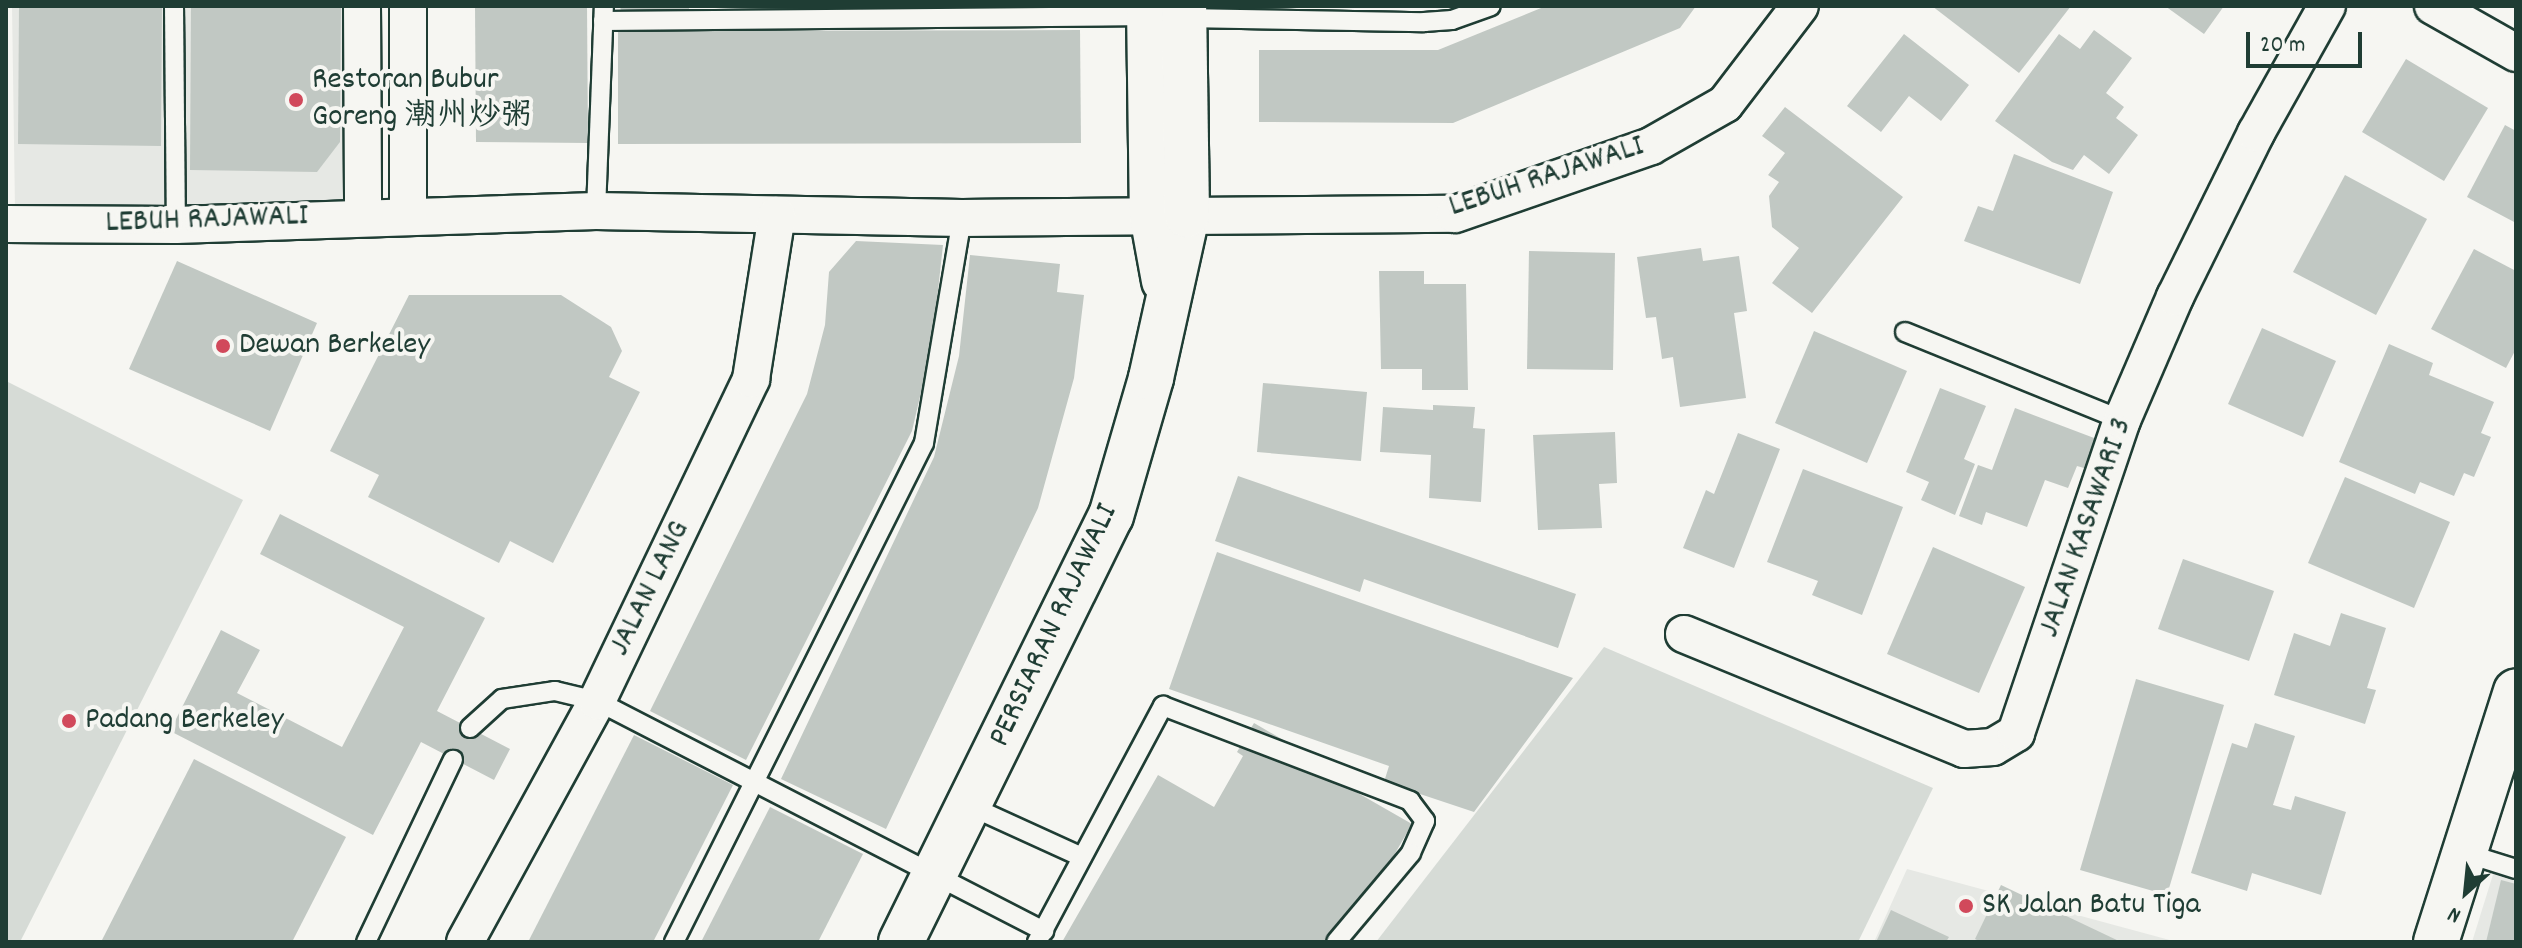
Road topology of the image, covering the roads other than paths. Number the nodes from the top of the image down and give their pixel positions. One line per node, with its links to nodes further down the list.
1 (174, 6): 18 (lane)
2 (362, 6): 12 (street)
3 (408, 6): 13 (street)
4 (1491, 6): 8 (lane)
5 (1800, 6): 15 (street, LEBUH RAJAWALI)
6 (2327, 6): 20 (street, JALAN KASAWARI 3)
7 (2433, 6): 10 (street)
8 (1167, 12): 9 (lane); 15 (street, PERSIARAN RAJAWALI)
9 (604, 14): 11 (lane)
10 (2516, 53)
11 (596, 211): 13 (street, LEBUH RAJAWALI); 14 (street, LEBUH RAJAWALI)
12 (363, 215): 13 (street, LEBUH RAJAWALI); 18 (street, LEBUH RAJAWALI)
13 (408, 215)
14 (777, 215): 16 (street, LEBUH RAJAWALI); 23 (street, JALAN LANG)
15 (1169, 215): 16 (street, LEBUH RAJAWALI); 27 (street, PERSIARAN RAJAWALI)
16 (962, 218): 26 (lane)
17 (6, 224): 18 (street, LEBUH RAJAWALI)
18 (176, 225)
19 (1905, 332): 20 (lane)
20 (2122, 420): 21 (street, JALAN KASAWARI 3)
21 (1684, 634)
22 (2516, 691): 28 (street)
23 (597, 701): 24 (lane); 26 (lane); 34 (street, JALAN LANG)
24 (470, 728)
25 (453, 760): 33 (lane)
26 (755, 781): 31 (lane); 35 (lane)
27 (970, 806): 29 (lane); 31 (street, PERSIARAN RAJAWALI)
28 (2464, 853): 30 (lane); 38 (street)
29 (1082, 857): 32 (lane); 37 (lane)
30 (2516, 869)
31 (934, 877): 32 (lane); 36 (street, PERSIARAN RAJAWALI)
32 (1040, 937)
33 (366, 942)
34 (465, 942)
35 (674, 942)
36 (901, 942)
37 (1336, 942)
38 (2436, 942)

